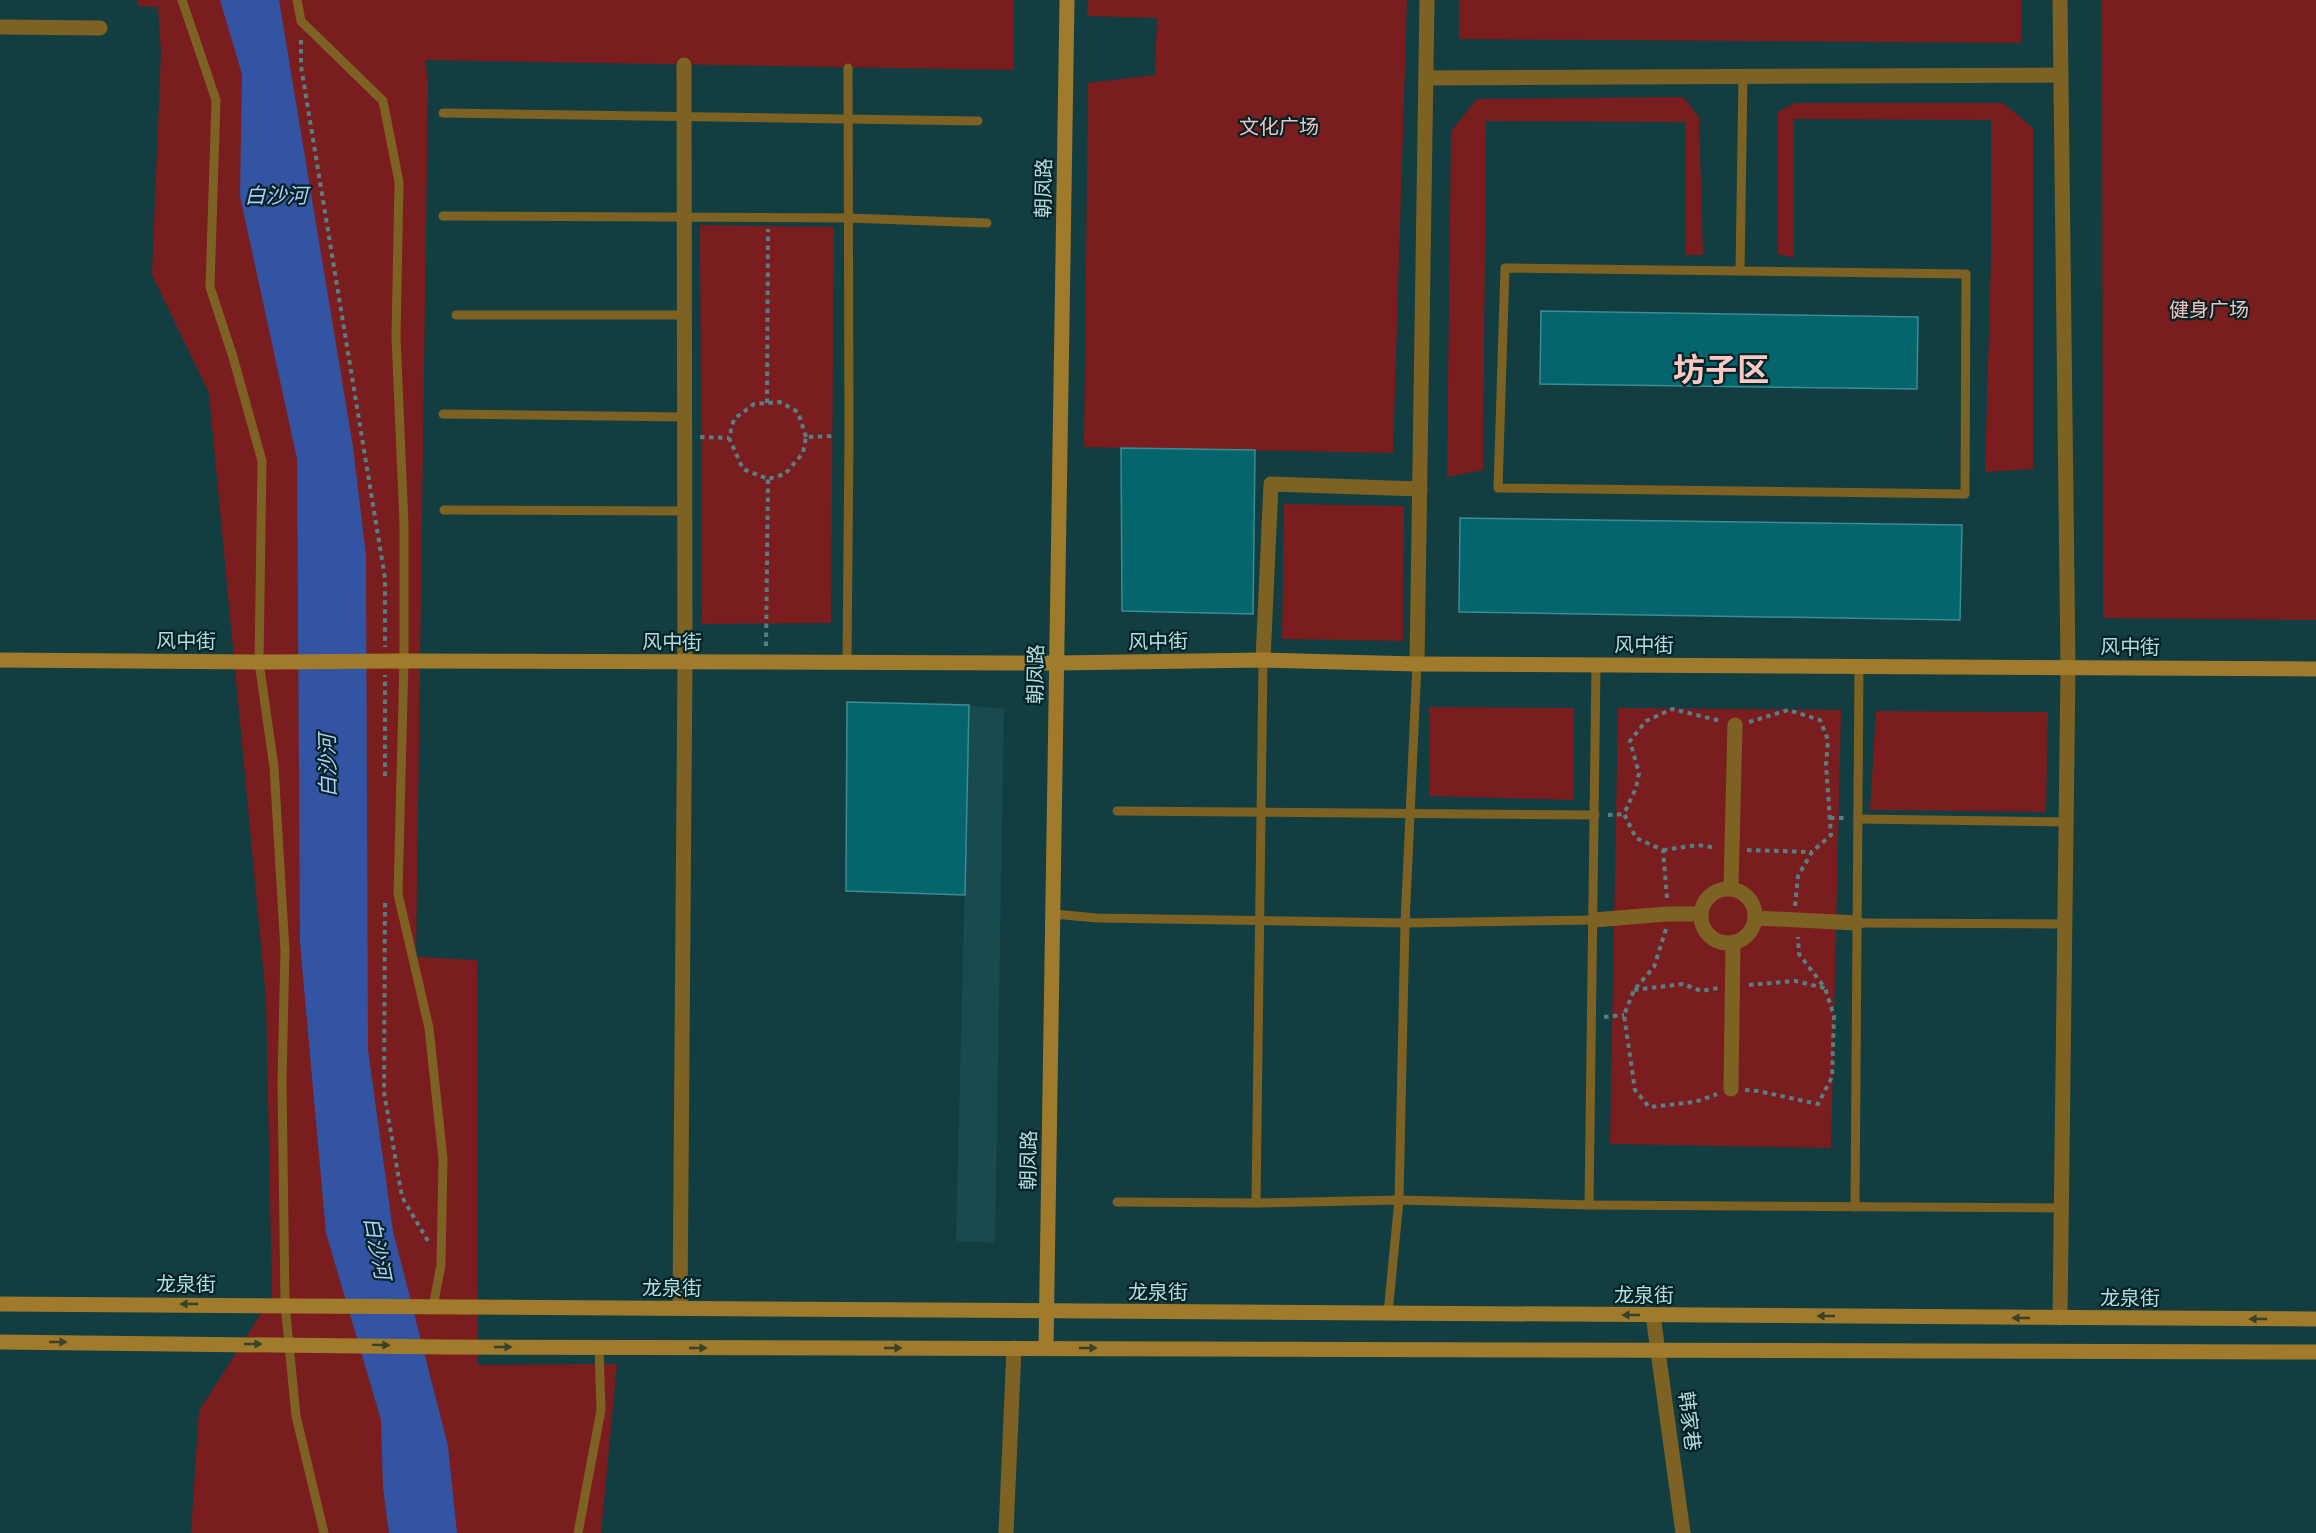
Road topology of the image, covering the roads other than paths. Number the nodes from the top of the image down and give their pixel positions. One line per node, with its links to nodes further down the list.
1 (182, 0): 32 (lane)
2 (297, 0): 31 (lane)
3 (1067, 0): 35 (street, 朝凤路)
4 (1427, 0): 12 (street)
5 (2060, 0): 10 (street)
6 (0, 27): 7 (street)
7 (100, 28)
8 (684, 65): 14 (street)
9 (848, 68): 15 (lane)
10 (2061, 75): 11 (street); 39 (street)
11 (1743, 76): 12 (street); 21 (lane)
12 (1426, 78): 26 (street)
13 (443, 113): 14 (lane)
14 (684, 117): 15 (lane); 18 (street)
15 (848, 118): 16 (lane); 19 (lane)
16 (978, 121)
17 (442, 216): 18 (lane)
18 (684, 216): 19 (lane); 23 (street)
19 (848, 218): 20 (lane); 34 (lane)
20 (987, 223)
21 (1740, 271): 21 (lane)
22 (456, 315): 23 (lane)
23 (684, 315): 25 (street)
24 (443, 414): 25 (lane)
25 (685, 417): 28 (street)
26 (1420, 489): 30 (street); 36 (street)
27 (444, 510): 28 (lane)
28 (685, 511): 33 (street)
29 (0, 660): 32 (street, 风中街)
30 (1263, 660): 35 (street, 风中街); 36 (street, 风中街); 43 (lane)
31 (401, 661): 32 (street, 风中街, bridge); 33 (street, 风中街); 67 (lane)
32 (264, 662): 66 (lane)
33 (685, 662): 34 (street, 风中街); 68 (street)
34 (847, 662): 35 (street, 风中街)
35 (1057, 663): 49 (street, 朝凤路)
36 (1417, 664): 37 (street, 风中街); 44 (lane)
37 (1596, 665): 38 (street, 风中街); 45 (lane)
38 (1859, 666): 39 (street, 风中街); 46 (lane)
39 (2068, 667): 40 (street, 风中街); 47 (street)
40 (2316, 669)
41 (1735, 724): 48 (street)
42 (1117, 811): 43 (lane)
43 (1262, 812): 44 (lane); 53 (lane)
44 (1410, 814): 45 (lane); 54 (lane)
45 (1595, 815): 52 (lane)
46 (1858, 819): 47 (lane); 55 (lane)
47 (2066, 822): 56 (street)
48 (1731, 888): 50 (street); 51 (street)
49 (1053, 914): 53 (lane); 69 (street, 朝凤路)
50 (1701, 914): 52 (street); 57 (street)
51 (1756, 918): 55 (street); 57 (street)
52 (1594, 920): 54 (lane); 62 (lane)
53 (1261, 921): 54 (lane); 61 (lane)
54 (1405, 923): 59 (lane)
55 (1857, 923): 56 (lane); 63 (lane)
56 (2065, 924): 64 (street)
57 (1733, 943): 58 (street)
58 (1731, 1089)
59 (1399, 1200): 61 (lane); 62 (lane); 70 (lane)
60 (1117, 1202): 61 (lane)
61 (1256, 1203)
62 (1589, 1205): 63 (lane)
63 (1855, 1207): 64 (lane)
64 (2061, 1208): 72 (street)
65 (0, 1304): 66 (street, 龙泉街, one-way to 65)
66 (285, 1304): 67 (street, 龙泉街); 75 (lane)
67 (431, 1307): 68 (street, 龙泉街)
68 (680, 1308): 69 (street, 龙泉街)
69 (1046, 1311): 70 (street, 龙泉街); 78 (street, 朝凤路)
70 (1388, 1313): 71 (street, 龙泉街, one-way to 70)
71 (1653, 1315): 72 (street, 龙泉街, one-way to 71); 79 (street, 韩家巷)
72 (2060, 1318): 73 (street, 龙泉街, one-way to 72)
73 (2316, 1320)
74 (0, 1342): 75 (street, one-way to 75)
75 (289, 1344): 76 (street, one-way to 76); 81 (lane)
76 (599, 1347): 77 (street, one-way to 77); 82 (lane)
77 (1014, 1348): 78 (street); 83 (street)
78 (1046, 1348): 79 (street, one-way to 79)
79 (1660, 1350): 80 (street); 84 (street, 韩家巷)
80 (2316, 1352)
81 (324, 1533)
82 (578, 1533)
83 (1006, 1533)
84 (1683, 1533)

